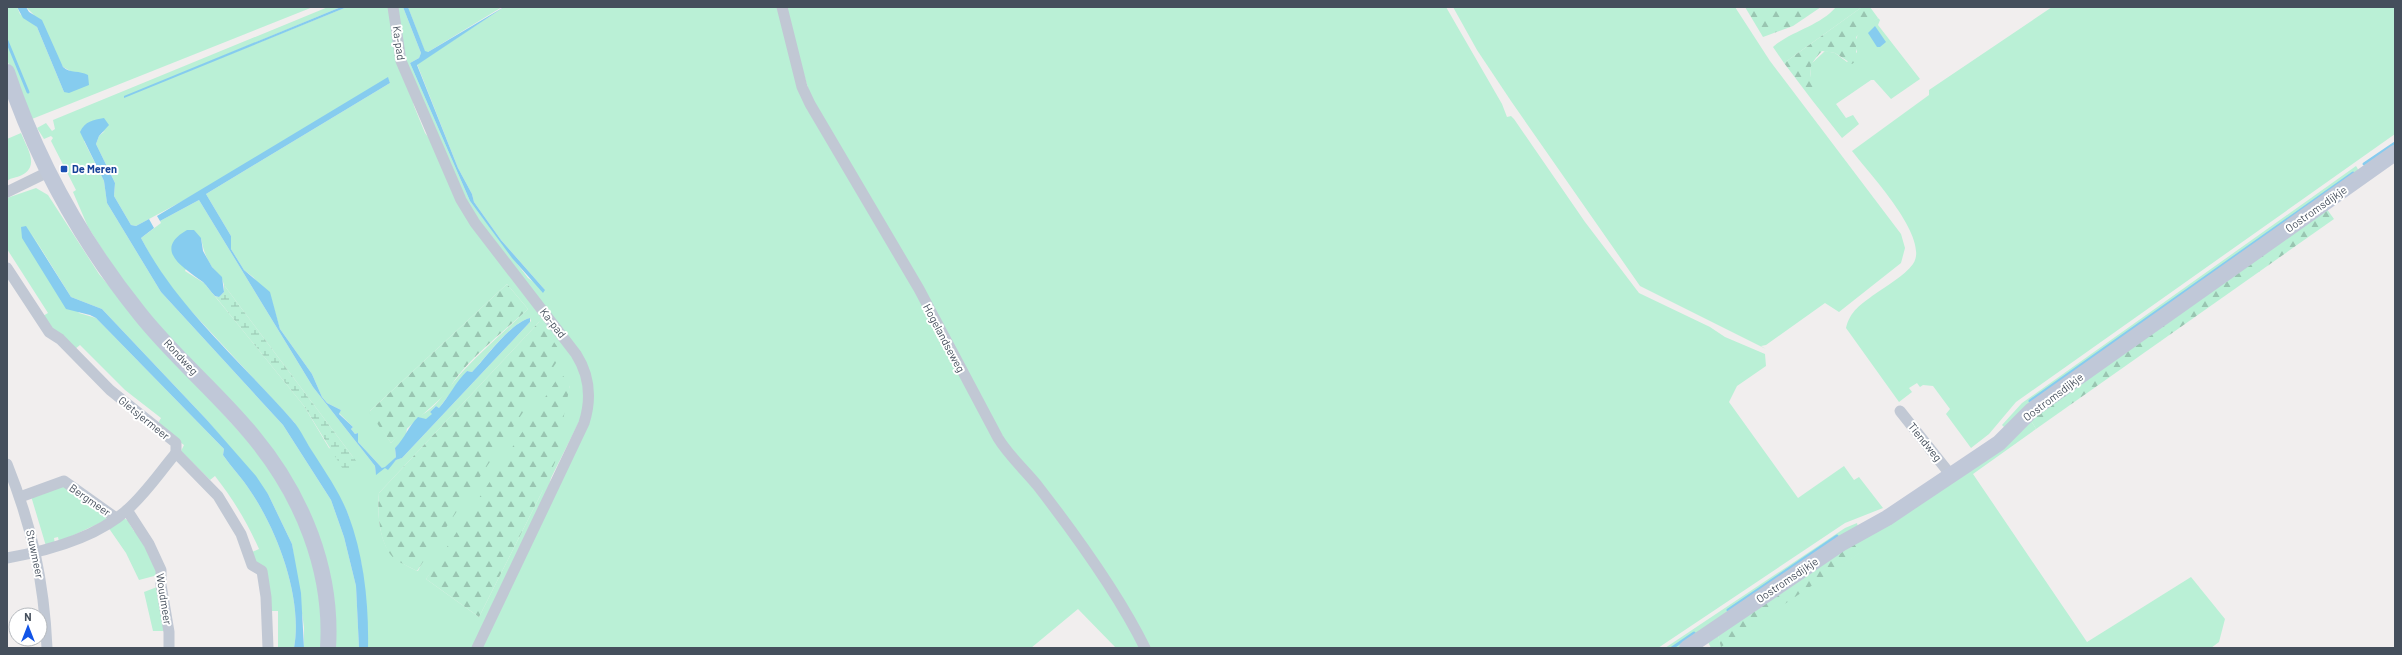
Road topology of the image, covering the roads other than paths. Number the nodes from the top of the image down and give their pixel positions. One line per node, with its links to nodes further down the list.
1 (393, 7): 21 (street, Ka-pad)
2 (782, 7): 22 (street, Hogelandseweg)
3 (7, 72): 5 (street, Rondweg)
4 (2395, 154): 11 (street, Oostromsdijkje)
5 (48, 172): 6 (street); 20 (street, Rondweg)
6 (7, 192)
7 (7, 268): 9 (street, Gletsjermeer)
8 (1900, 411): 11 (street, Tiendweg)
9 (176, 453): 13 (street, Bergmeer); 19 (street, Gletsjermeer)
10 (7, 464): 12 (street, Stuwmeer)
11 (1950, 474): 23 (street, Oostromsdijkje)
12 (20, 497): 14 (street, Bergmeer); 15 (street, Stuwmeer)
13 (127, 510): 14 (street, Bergmeer); 18 (street, Woudmeer)
14 (116, 518): 15 (street, Bergmeer)
15 (36, 552): 16 (street, Bergmeer); 17 (street, Stuwmeer)
16 (7, 558)
17 (47, 648)
18 (169, 648)
19 (268, 648)
20 (328, 648)
21 (477, 648)
22 (1145, 648)
23 (1687, 648)

